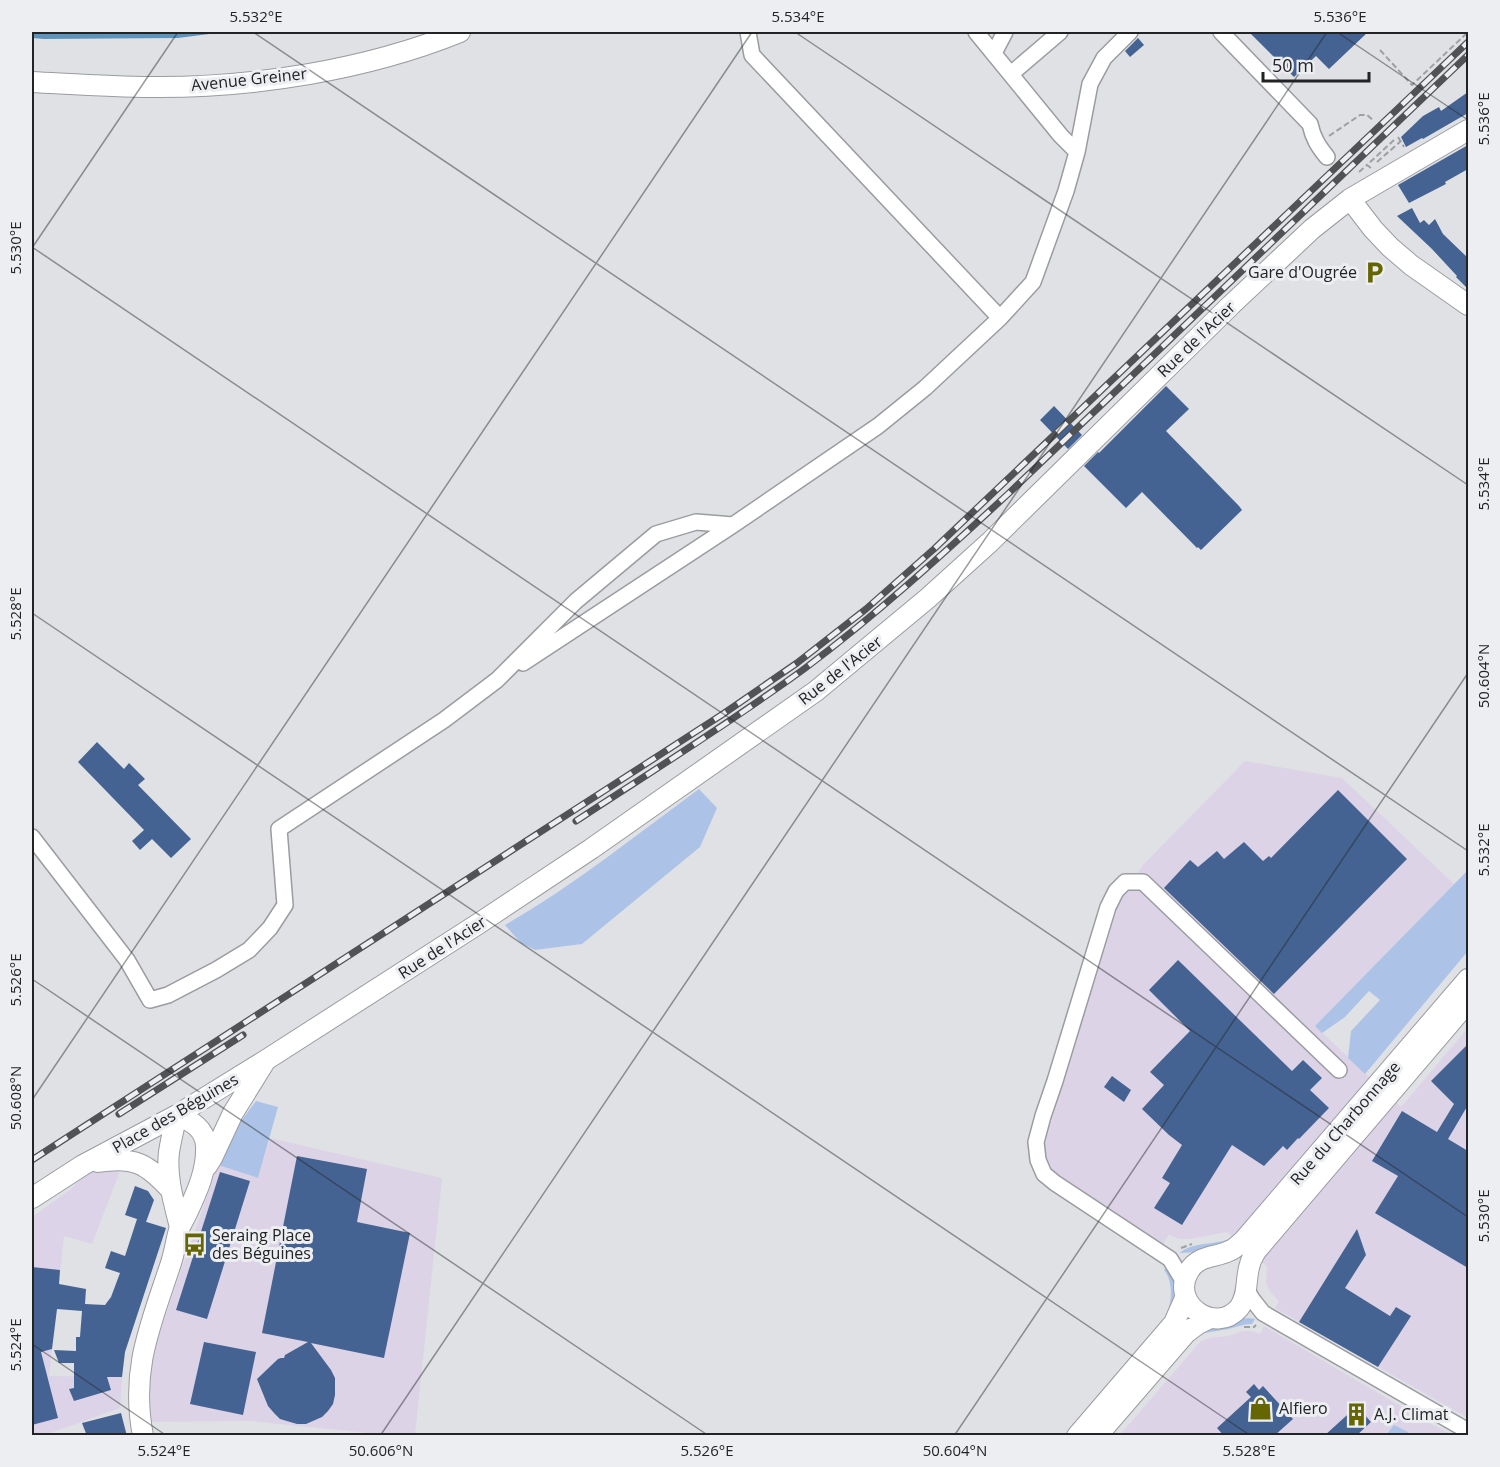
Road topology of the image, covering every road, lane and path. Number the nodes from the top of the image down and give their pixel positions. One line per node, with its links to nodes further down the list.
1 (460, 32): 12 (main road, Avenue Greiner)
2 (748, 32): 24 (street)
3 (976, 32): 10 (street)
4 (1005, 32): 10 (street)
5 (1060, 32): 11 (street)
6 (1130, 32): 18 (street)
7 (1221, 32): 17 (street)
8 (1468, 32): 9 (path)
9 (1380, 50)
10 (994, 53): 11 (street)
11 (1011, 74): 18 (street)
12 (32, 82)
13 (1374, 121): 17 (path)
14 (1468, 130): 22 (main road, Rue de l'Acier)
15 (1398, 137): 20 (path)
16 (1394, 140): 20 (path)
17 (1316, 144): 19 (street)
18 (1077, 152): 24 (street)
19 (1327, 157)
20 (1367, 165): 21 (path)
21 (1359, 172)
22 (1350, 199): 23 (main road); 30 (main road, Rue de l'Acier)
23 (1468, 305)
24 (1000, 318): 25 (street)
25 (733, 525): 26 (street); 26 (street)
26 (498, 680): 27 (street)
27 (32, 837)
28 (1468, 979): 38 (main road, Rue du Charbonnage)
29 (1468, 1002): 40 (main road, Rue du Charbonnage)
30 (266, 1060): 32 (main road, Place des Béguines); 34 (main road)
31 (1339, 1070): 39 (street)
32 (177, 1115): 33 (main road, Place des Béguines); 34 (main road); 35 (main road)
33 (83, 1165): 35 (main road); 36 (main road, Place des Béguines)
34 (205, 1168): 37 (main road)
35 (171, 1190): 37 (main road)
36 (32, 1198)
37 (180, 1227): 46 (main road)
38 (1208, 1257): 39 (street); 40 (main road); 41 (main road, Rue du Charbonnage)
39 (1170, 1259): 41 (street)
40 (1246, 1286): 42 (main road, Rue du Charbonnage); 43 (street)
41 (1185, 1290): 44 (main road); 47 (main road, Rue du Charbonnage)
42 (1233, 1313): 43 (street); 44 (main road)
43 (1263, 1313): 45 (street)
44 (1210, 1318): 48 (main road)
45 (1468, 1431)
46 (143, 1436)
47 (1077, 1436)
48 (1097, 1436)

